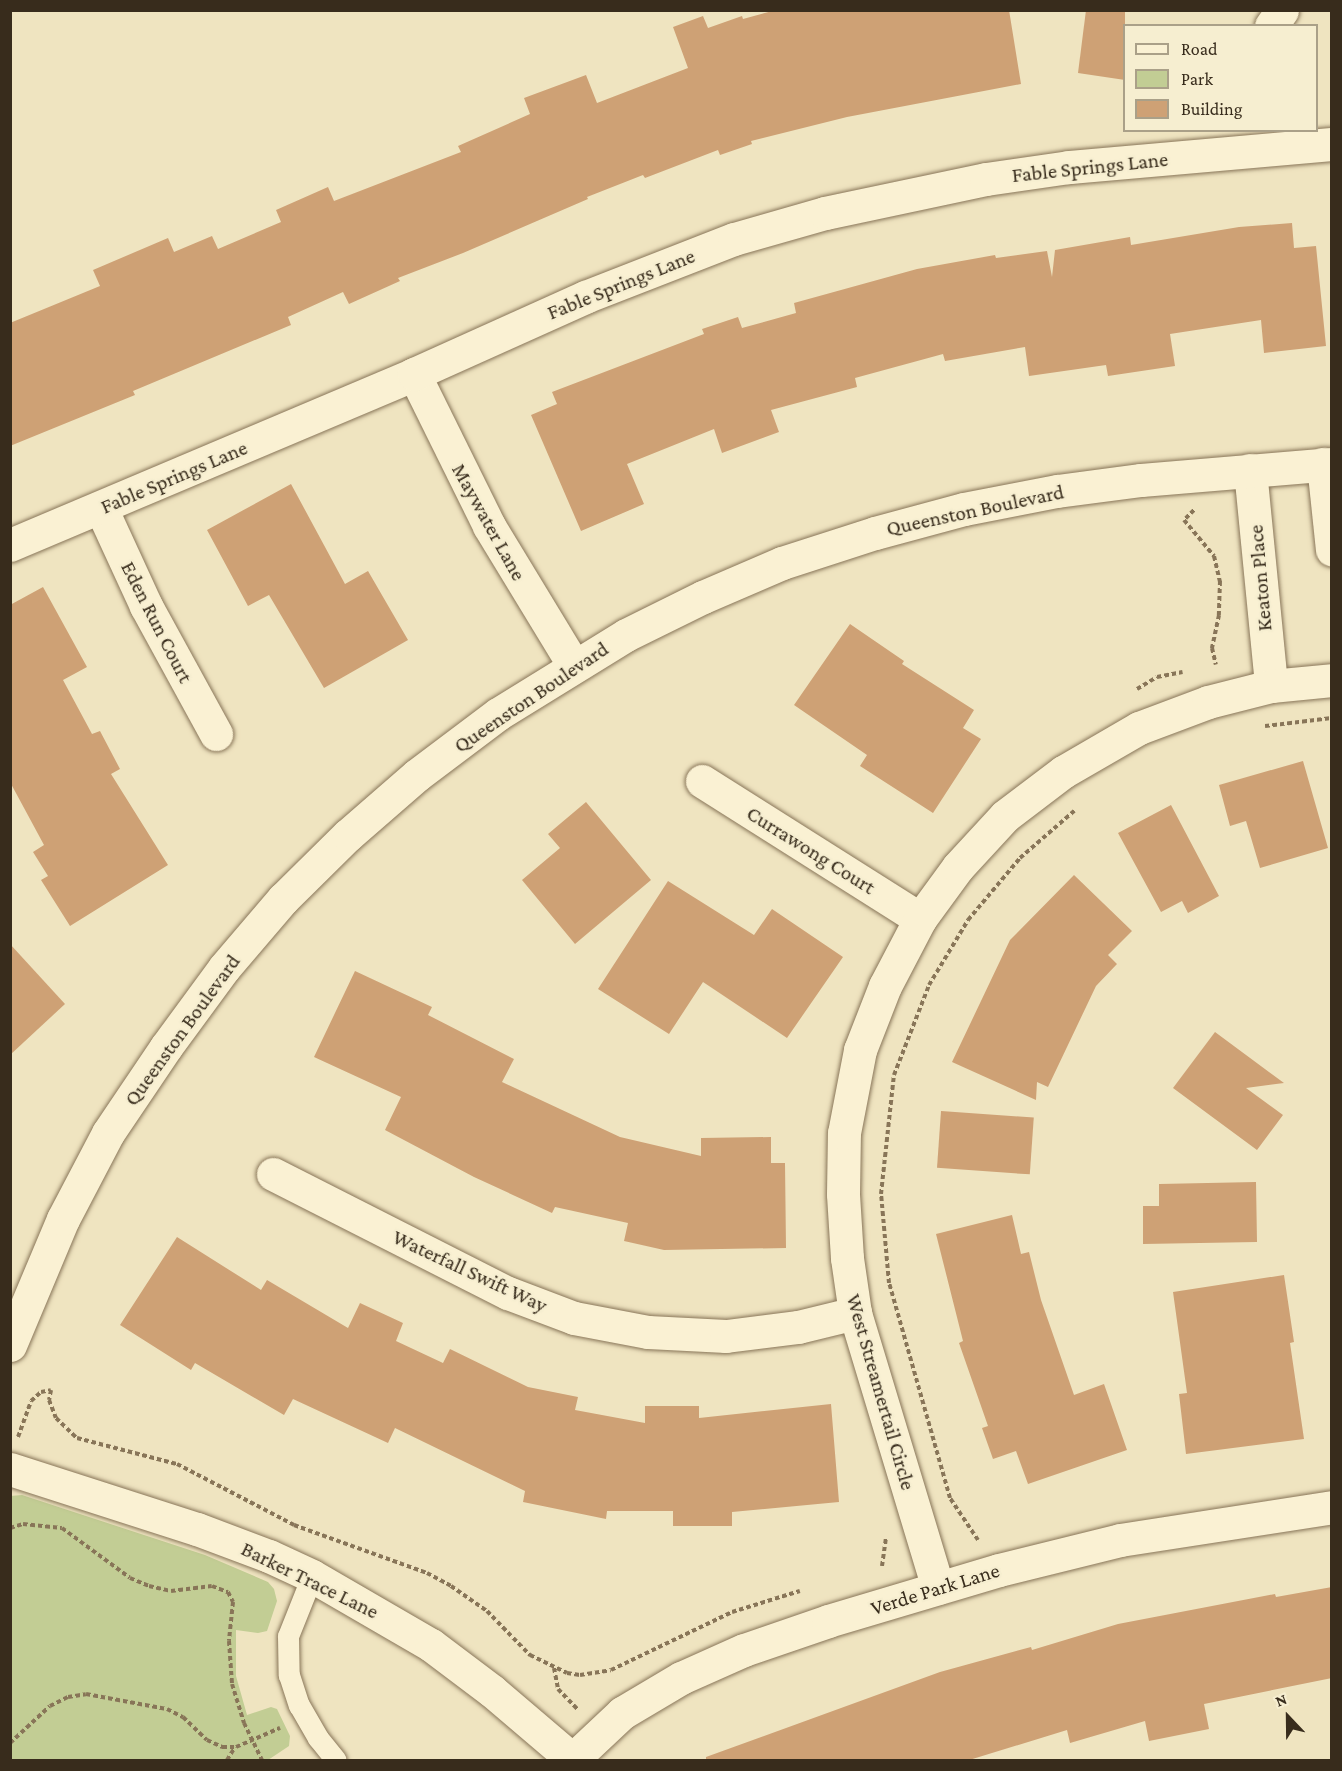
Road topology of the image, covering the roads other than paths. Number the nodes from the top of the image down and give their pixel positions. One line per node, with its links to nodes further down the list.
1 (1282, 10): 2 (street)
2 (1272, 24)
3 (1266, 140): 4 (street, Fable Springs Lane); 5 (street, Fable Springs Lane)
4 (1332, 144)
5 (414, 374): 8 (street, Fable Springs Lane); 11 (street, Maywater Lane)
6 (1328, 464): 7 (street, Queenston Boulevard); 10 (street)
7 (1250, 470): 11 (street, Queenston Boulevard); 12 (street, Keaton Place)
8 (101, 508): 9 (street, Fable Springs Lane); 14 (street, Eden Run Court)
9 (10, 545)
10 (1332, 550)
11 (574, 666): 19 (street, Queenston Boulevard)
12 (1270, 674): 13 (street, West Streamertail Circle); 16 (street, West Streamertail Circle)
13 (1318, 681)
14 (216, 734)
15 (702, 781): 16 (street, Currawong Court)
16 (920, 919): 18 (street, West Streamertail Circle)
17 (273, 1174): 18 (street, Waterfall Swift Way)
18 (855, 1313): 23 (street, West Streamertail Circle)
19 (10, 1345)
20 (10, 1469): 22 (street, Barker Trace Lane)
21 (1332, 1507): 23 (street, Verde Park Lane)
22 (312, 1576): 24 (street, Barker Trace Lane); 25 (lane)
23 (938, 1588): 24 (street, Verde Park Lane)
24 (572, 1760)
25 (336, 1761)

